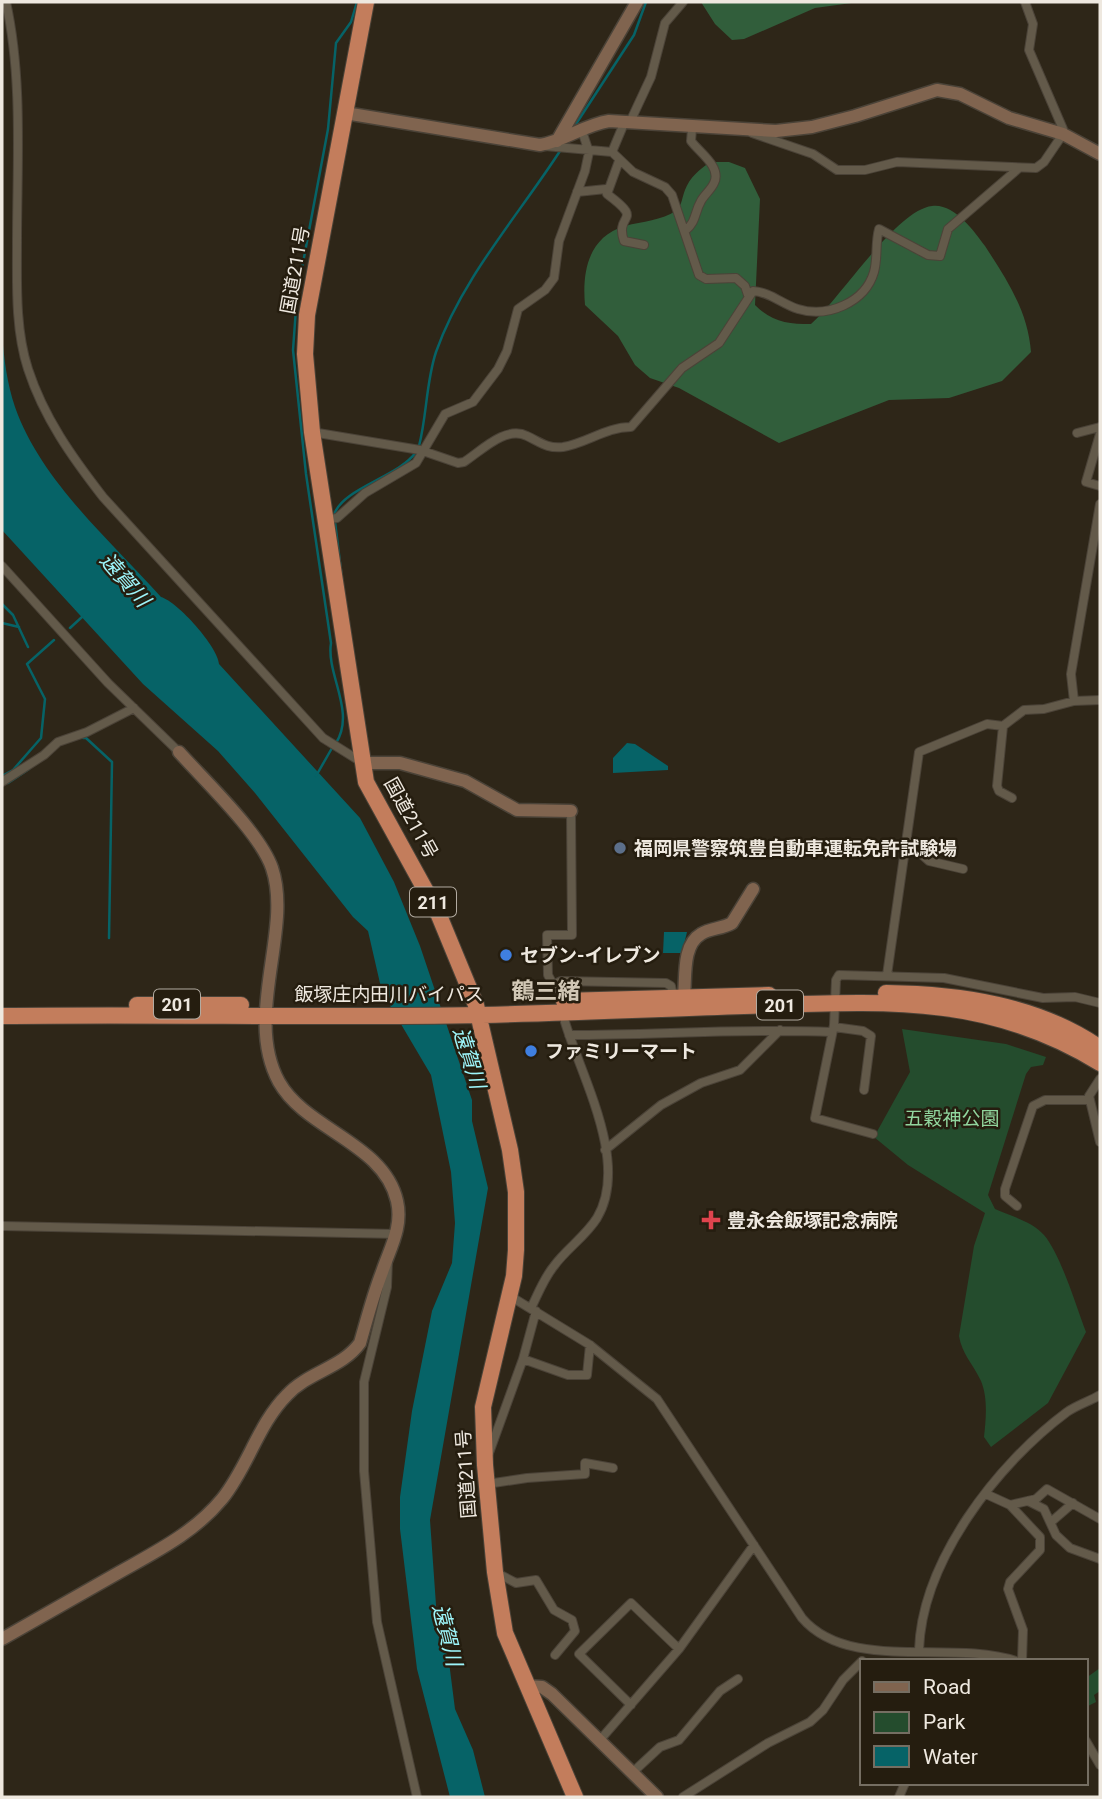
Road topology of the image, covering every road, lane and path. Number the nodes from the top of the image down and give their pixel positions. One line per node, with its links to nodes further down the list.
1 (6, 2): 36 (street)
2 (366, 2): 6 (highway, 国道211号 / 211)
3 (637, 2): 9 (street)
4 (683, 2): 7 (street)
5 (1025, 2): 11 (street)
6 (345, 113): 9 (street); 23 (highway, 国道211号 / 211)
7 (627, 122): 8 (street); 9 (street); 13 (street)
8 (692, 128): 10 (street); 19 (street)
9 (572, 131): 12 (street); 12 (street)
10 (749, 131): 11 (street); 16 (street)
11 (1063, 134): 14 (street); 16 (street)
12 (589, 152): 13 (street); 18 (street)
13 (612, 152): 15 (street)
14 (1100, 154)
15 (619, 161): 17 (street); 19 (street)
16 (1019, 168): 21 (street)
17 (606, 189): 18 (street); 20 (street)
18 (577, 192): 26 (street)
19 (685, 230): 21 (street)
20 (644, 245)
21 (748, 295): 26 (street)
22 (1100, 427): 24 (street)
23 (312, 432): 26 (street); 29 (highway, 国道211号 / 211)
24 (1077, 433)
25 (1100, 434): 27 (street)
26 (420, 450): 29 (street)
27 (1100, 486)
28 (1100, 504): 32 (street)
29 (331, 519): 36 (highway, 国道211号 / 211)
30 (2, 566): 33 (street)
31 (1100, 700): 32 (street)
32 (1074, 701): 34 (street)
33 (134, 708): 35 (street); 37 (street)
34 (1003, 726): 38 (street); 40 (street)
35 (179, 752): 48 (street)
36 (363, 763): 39 (street); 49 (highway, 国道211号 / 211)
37 (2, 782)
38 (1012, 798)
39 (570, 811): 44 (street)
40 (905, 849): 41 (street); 43 (street)
41 (963, 869)
42 (752, 889): 44 (street)
43 (887, 975): 45 (street); 46 (street)
44 (678, 996): 45 (highway, 飯塚庄内田川バイパス / 201); 49 (highway, 飯塚庄内田川バイパス / 201)
45 (835, 998): 49 (highway, 飯塚庄内田川バイパス / 201); 53 (street); 55 (highway, 飯塚庄内田川バイパス / 201); 56 (highway, 飯塚庄内田川バイパス / 201)
46 (1100, 1003)
47 (2, 1006): 48 (highway, 飯塚庄内田川バイパス / 201)
48 (267, 1010): 49 (highway, 飯塚庄内田川バイパス / 201); 50 (highway, 飯塚庄内田川バイパス / 201); 65 (street)
49 (477, 1010): 67 (highway, 国道211号 / 211)
50 (2, 1016)
51 (565, 1023): 54 (street)
52 (780, 1030): 53 (street); 54 (street); 62 (street)
53 (832, 1030): 58 (street); 60 (street)
54 (569, 1035): 62 (street)
55 (1100, 1048)
56 (1100, 1063)
57 (1100, 1079): 59 (street)
58 (864, 1090)
59 (1090, 1100): 61 (street); 63 (street)
60 (873, 1135)
61 (1100, 1142)
62 (605, 1150): 68 (street)
63 (1017, 1206)
64 (2, 1226): 65 (street)
65 (397, 1234): 66 (street)
66 (388, 1257): 84 (street); 101 (street)
67 (510, 1296): 68 (street); 72 (highway, 国道211号 / 211)
68 (534, 1310): 69 (street); 70 (street)
69 (590, 1345): 70 (street); 81 (street)
70 (523, 1359): 72 (street)
71 (1100, 1395): 75 (street)
72 (485, 1465): 74 (highway, 国道211号 / 211)
73 (613, 1468): 74 (street)
74 (487, 1484): 83 (highway, 国道211号 / 211)
75 (986, 1494): 78 (street); 87 (street)
76 (1028, 1501): 77 (street); 78 (street); 80 (street)
77 (1073, 1503): 79 (street); 80 (street)
78 (1010, 1506): 92 (street)
79 (1100, 1519)
80 (1051, 1522): 82 (street)
81 (754, 1545): 85 (street); 86 (street)
82 (1100, 1559)
83 (495, 1572): 88 (street); 95 (highway, 国道211号 / 211)
84 (2, 1639)
85 (679, 1649): 96 (street); 96 (street)
86 (874, 1649): 87 (street); 90 (street)
87 (919, 1650): 89 (street)
88 (555, 1655)
89 (965, 1657): 91 (street)
90 (864, 1659)
91 (990, 1659)
92 (1022, 1659)
93 (860, 1663): 104 (street)
94 (738, 1679): 100 (street)
95 (527, 1686): 97 (street); 102 (highway, 国道211号 / 211)
96 (631, 1704): 97 (street)
97 (600, 1740): 100 (street)
98 (1088, 1744): 99 (street)
99 (1100, 1765)
100 (633, 1772): 103 (street)
101 (417, 1797)
102 (575, 1797)
103 (657, 1797)
104 (683, 1797)

